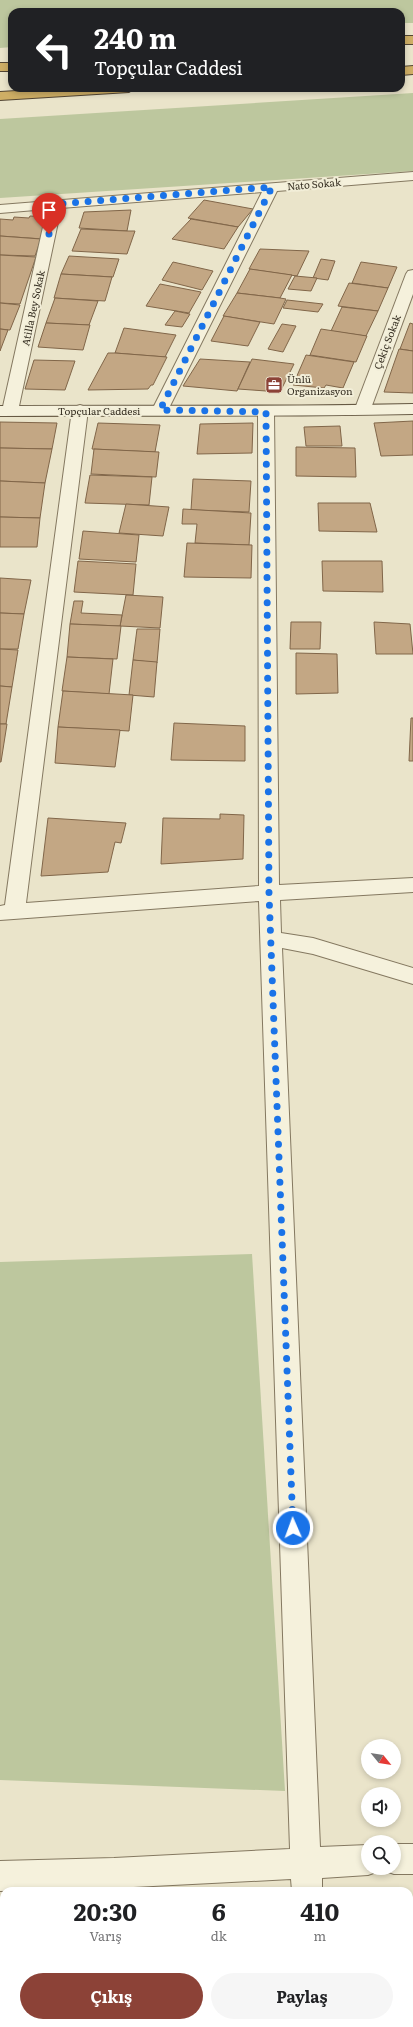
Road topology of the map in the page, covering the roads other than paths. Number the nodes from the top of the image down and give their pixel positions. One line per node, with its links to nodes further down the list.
1 (65, 92): 2 (highway)
2 (0, 96)
3 (413, 176): 4 (street, Nato Sokak)
4 (272, 187): 5 (street, Nato Sokak); 10 (street)
5 (56, 204): 6 (street, Nato Sokak); 11 (street, Atilla Bey Sokak)
6 (0, 209)
7 (413, 274): 12 (street, Çekiç Sokak)
8 (413, 409): 12 (street, Topçular Caddesi)
9 (80, 410): 10 (street, Topçular Caddesi); 11 (street, Topçular Caddesi); 16 (street)
10 (160, 410): 13 (street, Topçular Caddesi)
11 (5, 411)
12 (362, 411): 13 (street, Topçular Caddesi)
13 (266, 412): 15 (street)
14 (413, 885): 15 (street)
15 (269, 894): 16 (street); 17 (street)
16 (8, 912)
17 (271, 939): 18 (street); 22 (street)
18 (413, 976)
19 (401, 1859): 20 (street)
20 (413, 1859)
21 (361, 1860): 22 (street)
22 (306, 1862): 23 (street); 24 (street)
23 (0, 1876)
24 (307, 1887)

